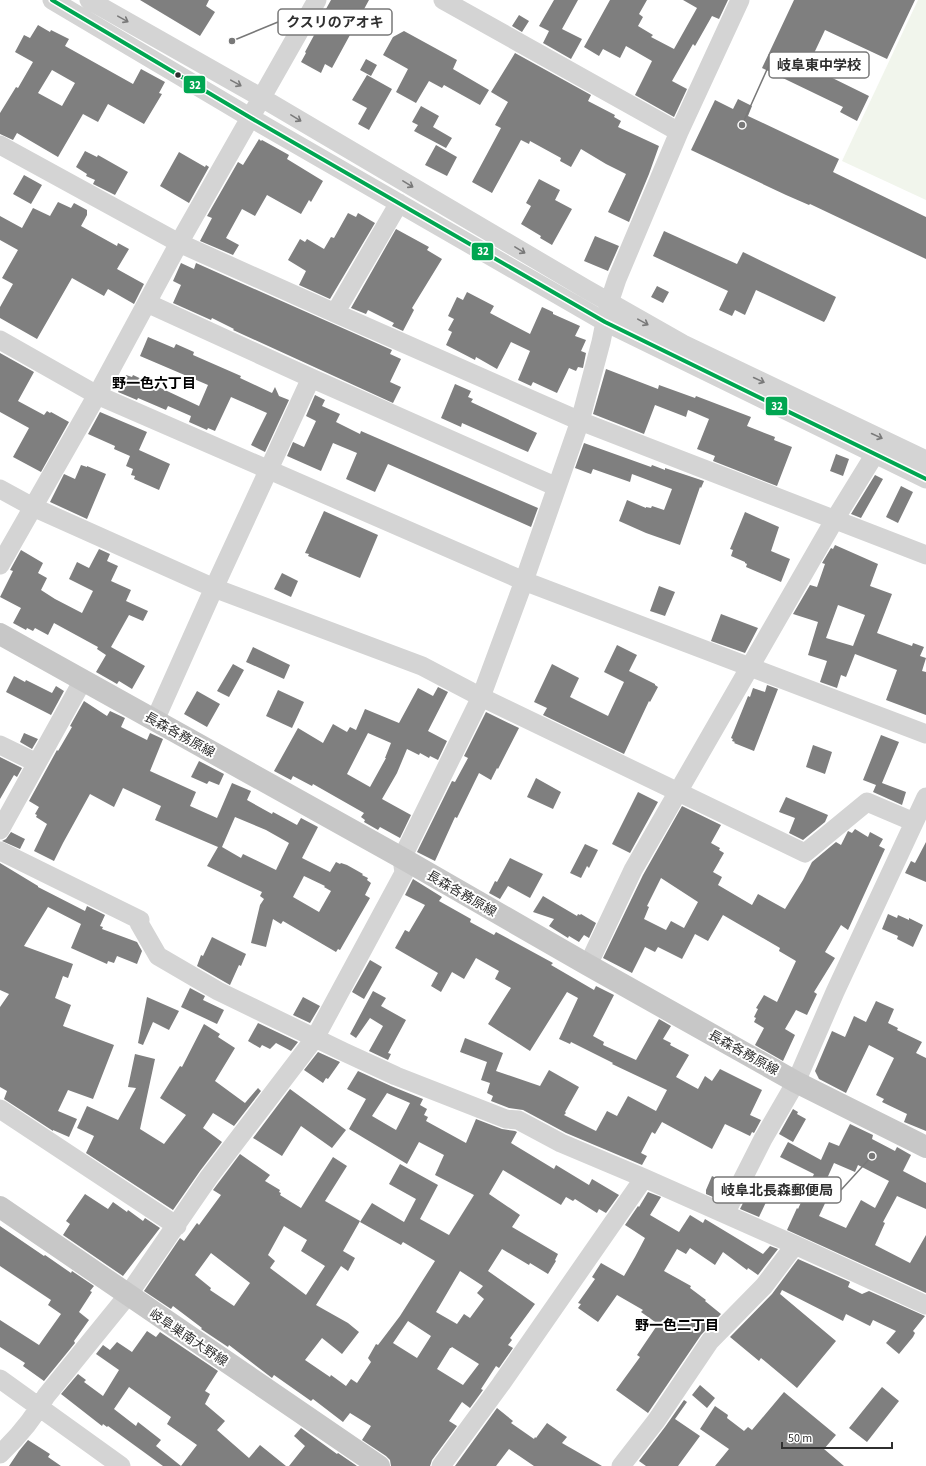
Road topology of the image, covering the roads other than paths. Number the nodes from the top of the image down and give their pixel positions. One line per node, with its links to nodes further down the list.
1 (52, 0): 7 (street)
2 (89, 0): 6 (street, one-way to 6)
3 (317, 0): 6 (street)
4 (443, 0): 8 (street)
5 (740, 0): 8 (street)
6 (262, 98): 7 (street); 13 (street, one-way to 13)
7 (251, 118): 10 (street); 11 (street)
8 (679, 132): 13 (street)
9 (0, 145): 11 (street)
10 (399, 203): 14 (street); 15 (street)
11 (179, 244): 12 (street); 14 (street)
12 (147, 303): 17 (street); 18 (street)
13 (609, 303): 15 (street); 21 (street, one-way to 21)
14 (335, 313): 19 (street)
15 (605, 322): 19 (street); 20 (street)
16 (0, 340): 18 (street)
17 (312, 378): 22 (street); 24 (street)
18 (97, 395): 22 (street); 26 (street)
19 (580, 421): 24 (street); 27 (street)
20 (875, 454): 23 (street); 27 (street)
21 (926, 460)
22 (269, 470): 30 (street); 31 (street)
23 (926, 479)
24 (557, 487): 30 (street)
25 (0, 489): 26 (street)
26 (33, 508): 29 (street); 31 (street)
27 (835, 520): 28 (street); 33 (street)
28 (926, 555)
29 (0, 565)
30 (524, 581): 33 (street); 35 (street)
31 (214, 588): 35 (street); 36 (street)
32 (0, 634): 34 (main road, 長森各務原線)
33 (750, 667): 37 (street); 40 (street)
34 (83, 680): 36 (main road, 長森各務原線); 39 (street)
35 (481, 697): 40 (street); 45 (street)
36 (154, 720): 45 (main road, 長森各務原線)
37 (926, 734)
38 (0, 744): 39 (street)
39 (37, 763): 43 (street)
40 (677, 791): 42 (street); 46 (street)
41 (926, 797): 42 (street)
42 (914, 822): 48 (street)
43 (0, 830)
44 (0, 851): 47 (street)
45 (402, 858): 46 (main road, 長森各務原線); 47 (street)
46 (588, 965): 48 (main road, 長森各務原線)
47 (315, 1038): 51 (street); 54 (street)
48 (796, 1082): 50 (main road, 長森各務原線); 53 (street)
49 (0, 1109): 54 (street)
50 (926, 1147)
51 (644, 1178): 53 (street); 63 (street)
52 (0, 1207): 56 (main road, 岐阜巣南大野線)
53 (725, 1214): 55 (street)
54 (177, 1226): 56 (street)
55 (795, 1245): 57 (street); 64 (street)
56 (128, 1295): 59 (street); 62 (main road, 岐阜巣南大野線)
57 (926, 1306)
58 (0, 1379): 59 (street)
59 (40, 1408): 60 (street); 61 (street)
60 (0, 1454)
61 (121, 1466)
62 (379, 1466)
63 (441, 1466)
64 (621, 1466)

